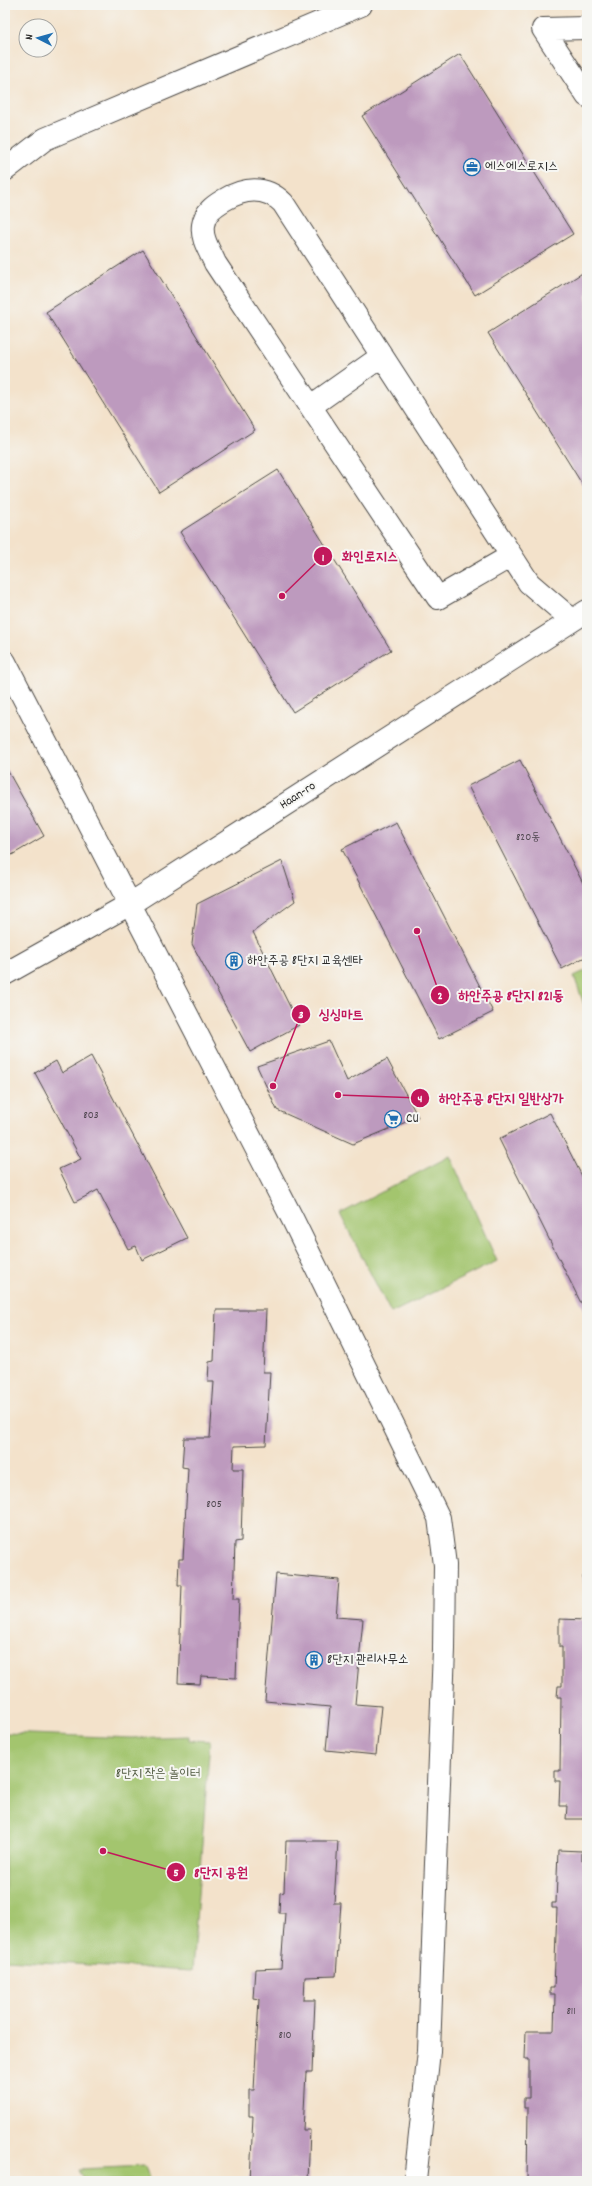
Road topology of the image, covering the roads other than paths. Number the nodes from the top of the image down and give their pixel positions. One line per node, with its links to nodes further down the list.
1 (362, 5): 4 (street)
2 (587, 28): 3 (street)
3 (587, 96)
4 (5, 170)
5 (382, 356): 6 (street); 6 (street); 7 (street)
6 (311, 406): 7 (street)
7 (511, 556): 8 (street)
8 (580, 616): 10 (street, Haan-ro)
9 (5, 662): 10 (street)
10 (130, 904): 11 (street, Haan-ro); 12 (street)
11 (5, 974)
12 (415, 2181)

